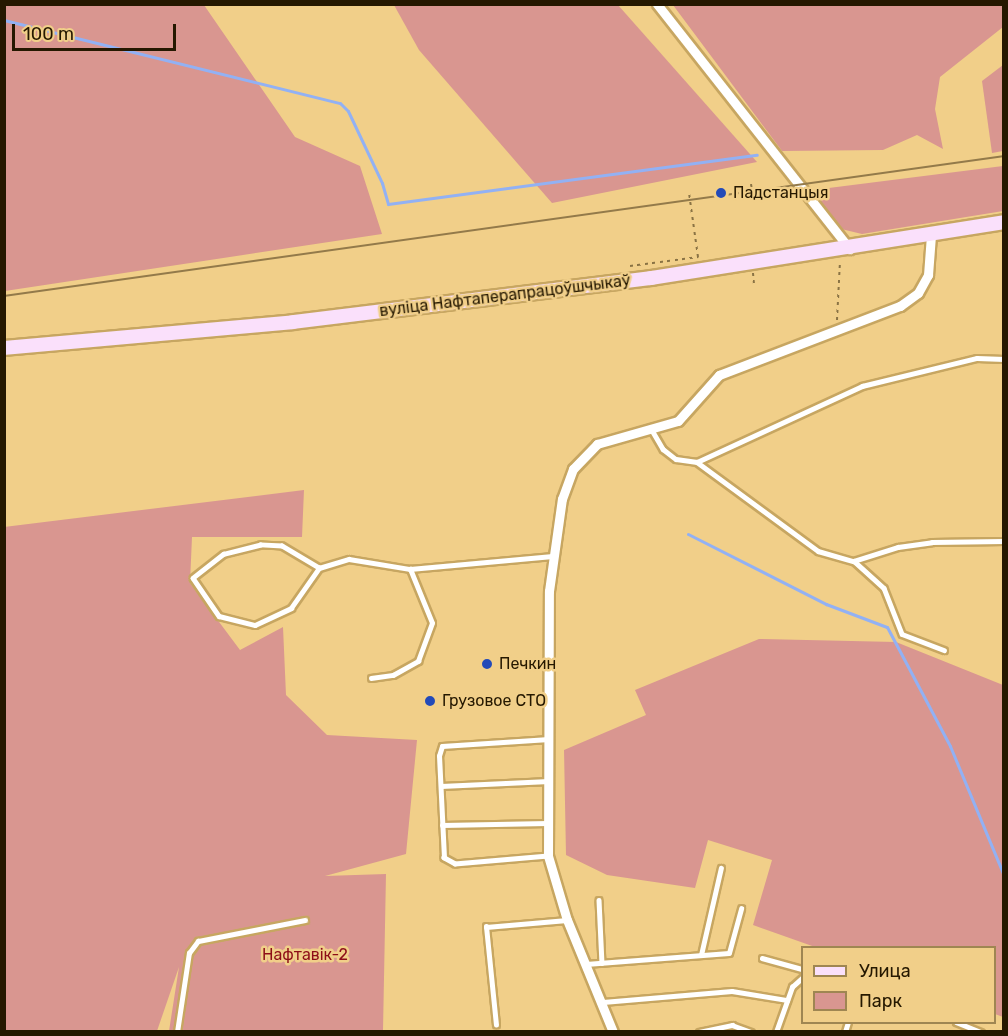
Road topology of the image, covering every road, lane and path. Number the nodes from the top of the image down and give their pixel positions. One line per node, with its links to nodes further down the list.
1 (657, 4): 3 (street)
2 (751, 184): 3 (path)
3 (802, 192): 7 (street)
4 (689, 193): 8 (path)
5 (1004, 222): 6 (main road, вуліца Нафтаперапрацоўшчыкаў)
6 (932, 235): 7 (main road, вуліца Нафтаперапрацоўшчыкаў); 9 (street)
7 (845, 250): 9 (path); 10 (main road, вуліца Нафтаперапрацоўшчыкаў)
8 (630, 266)
9 (836, 332): 12 (street)
10 (4, 348)
11 (1004, 359): 13 (lane)
12 (652, 430): 13 (lane); 15 (street)
13 (697, 462): 16 (lane)
14 (1004, 541): 16 (lane)
15 (552, 556): 18 (lane); 21 (street)
16 (854, 561): 19 (lane)
17 (319, 568): 17 (lane); 18 (lane)
18 (410, 569): 20 (lane)
19 (944, 650)
20 (371, 678)
21 (549, 739): 22 (street); 23 (lane)
22 (549, 781): 23 (lane); 24 (street)
23 (441, 786): 25 (lane)
24 (548, 823): 25 (lane); 26 (street)
25 (442, 825): 26 (lane)
26 (548, 856): 31 (street)
27 (722, 868): 32 (lane)
28 (599, 900): 34 (lane)
29 (741, 909): 32 (lane)
30 (305, 920): 42 (lane)
31 (567, 920): 35 (street); 41 (lane)
32 (701, 955): 34 (lane)
33 (762, 958): 36 (lane)
34 (602, 963): 35 (lane)
35 (586, 964): 39 (street)
36 (801, 969)
37 (801, 979): 38 (lane)
38 (787, 1000): 39 (lane); 46 (lane)
39 (603, 1002): 43 (street)
40 (959, 1024): 47 (lane)
41 (496, 1025)
42 (177, 1032)
43 (613, 1032)
44 (699, 1032): 45 (lane)
45 (751, 1032)
46 (776, 1032)
47 (981, 1032)

